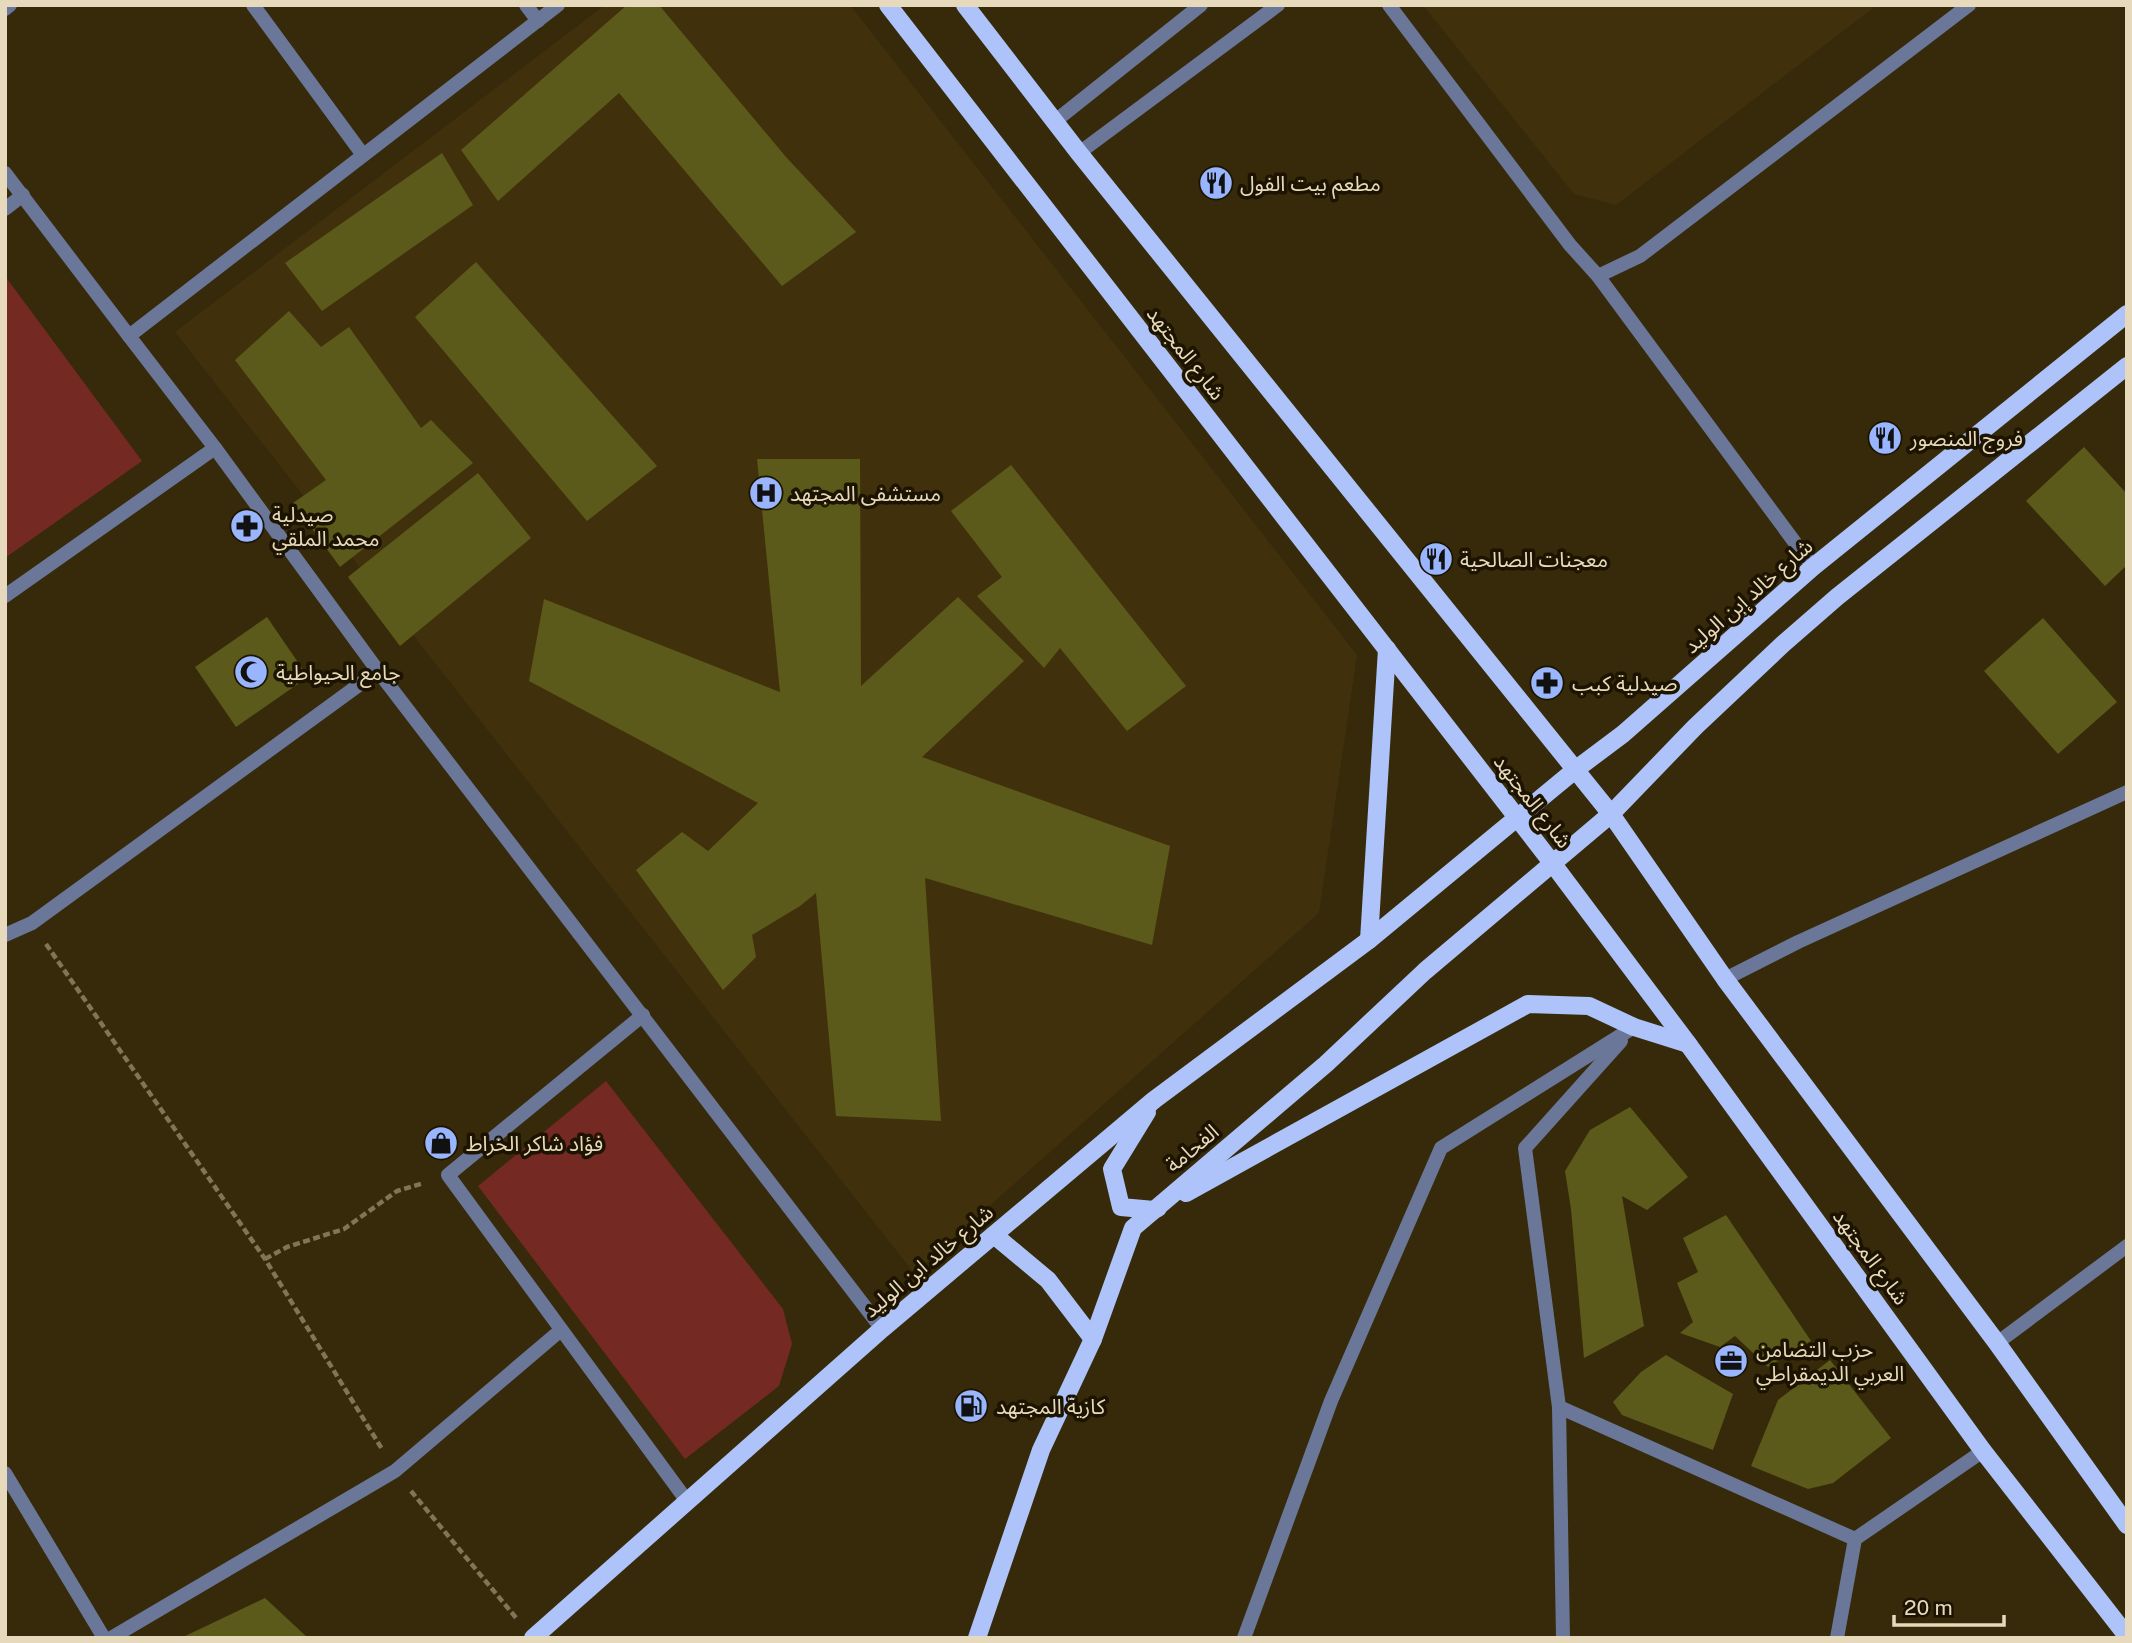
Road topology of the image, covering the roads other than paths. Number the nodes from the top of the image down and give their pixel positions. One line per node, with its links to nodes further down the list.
1 (10, 5): 11 (street)
2 (253, 5): 15 (street)
3 (526, 5): 12 (street)
4 (558, 5): 12 (street)
5 (888, 5): 26 (main road, شارع المجتهد)
6 (965, 5): 13 (main road, شارع المجتهد)
7 (1201, 5): 13 (street)
8 (1278, 5): 14 (street)
9 (1389, 5): 19 (street)
10 (1969, 5): 19 (street)
11 (5, 9)
12 (538, 20): 15 (street)
13 (1054, 122): 14 (main road, شارع المجتهد)
14 (1079, 153): 28 (main road, شارع المجتهد)
15 (363, 155): 21 (street)
16 (5, 173): 17 (street)
17 (23, 195): 18 (street); 21 (street)
18 (5, 209)
19 (1598, 276): 24 (street)
20 (2127, 314): 24 (main road, شارع خالد إبن الوليد)
21 (129, 336): 23 (street)
22 (2127, 366): 30 (main road)
23 (215, 448): 25 (street); 27 (street)
24 (1813, 568): 28 (main road, شارع خالد إبن الوليد)
25 (5, 596)
26 (1387, 649): 31 (main road, شارع المجتهد); 34 (main road)
27 (378, 671): 33 (street); 36 (street)
28 (1575, 769): 30 (main road, شارع المجتهد); 31 (main road, شارع خالد إبن الوليد)
29 (2127, 792): 35 (street)
30 (1611, 814): 32 (main road, الفحامة); 35 (main road, شارع المجتهد)
31 (1517, 818): 32 (main road, شارع المجتهد); 34 (main road, شارع خالد إبن الوليد)
32 (1553, 864): 38 (main road, شارع المجتهد); 40 (main road, الفحامة)
33 (5, 935)
34 (1369, 940): 39 (main road, شارع خالد ابن الوليد)
35 (1725, 978): 46 (main road, شارع المجتهد)
36 (643, 1015): 43 (street); 44 (street)
37 (1634, 1027): 38 (main road); 40 (main road); 47 (street); 58 (street)
38 (1688, 1044): 48 (main road, شارع المجتهد)
39 (1154, 1100): 40 (main road); 41 (main road, شارع خالد ابن الوليد)
40 (1154, 1210): 45 (main road, الفحامة)
41 (994, 1235): 43 (main road, شارع خالد ابن الوليد); 45 (main road)
42 (2127, 1246): 46 (street)
43 (882, 1329): 50 (main road, شارع خالد ابن الوليد)
44 (561, 1330): 50 (street); 56 (street)
45 (1093, 1339): 57 (main road, الفحامة)
46 (1997, 1343): 51 (main road, شارع المجتهد)
47 (1559, 1407): 52 (street); 59 (street)
48 (1983, 1451): 52 (street); 54 (main road, شارع المجتهد)
49 (5, 1473): 55 (street)
50 (687, 1501): 53 (main road, شارع خالد ابن الوليد)
51 (2127, 1525)
52 (1854, 1539): 60 (street)
53 (528, 1633)
54 (2127, 1636)
55 (104, 1638)
56 (111, 1638)
57 (978, 1638)
58 (1244, 1638)
59 (1563, 1638)
60 (1837, 1638)

